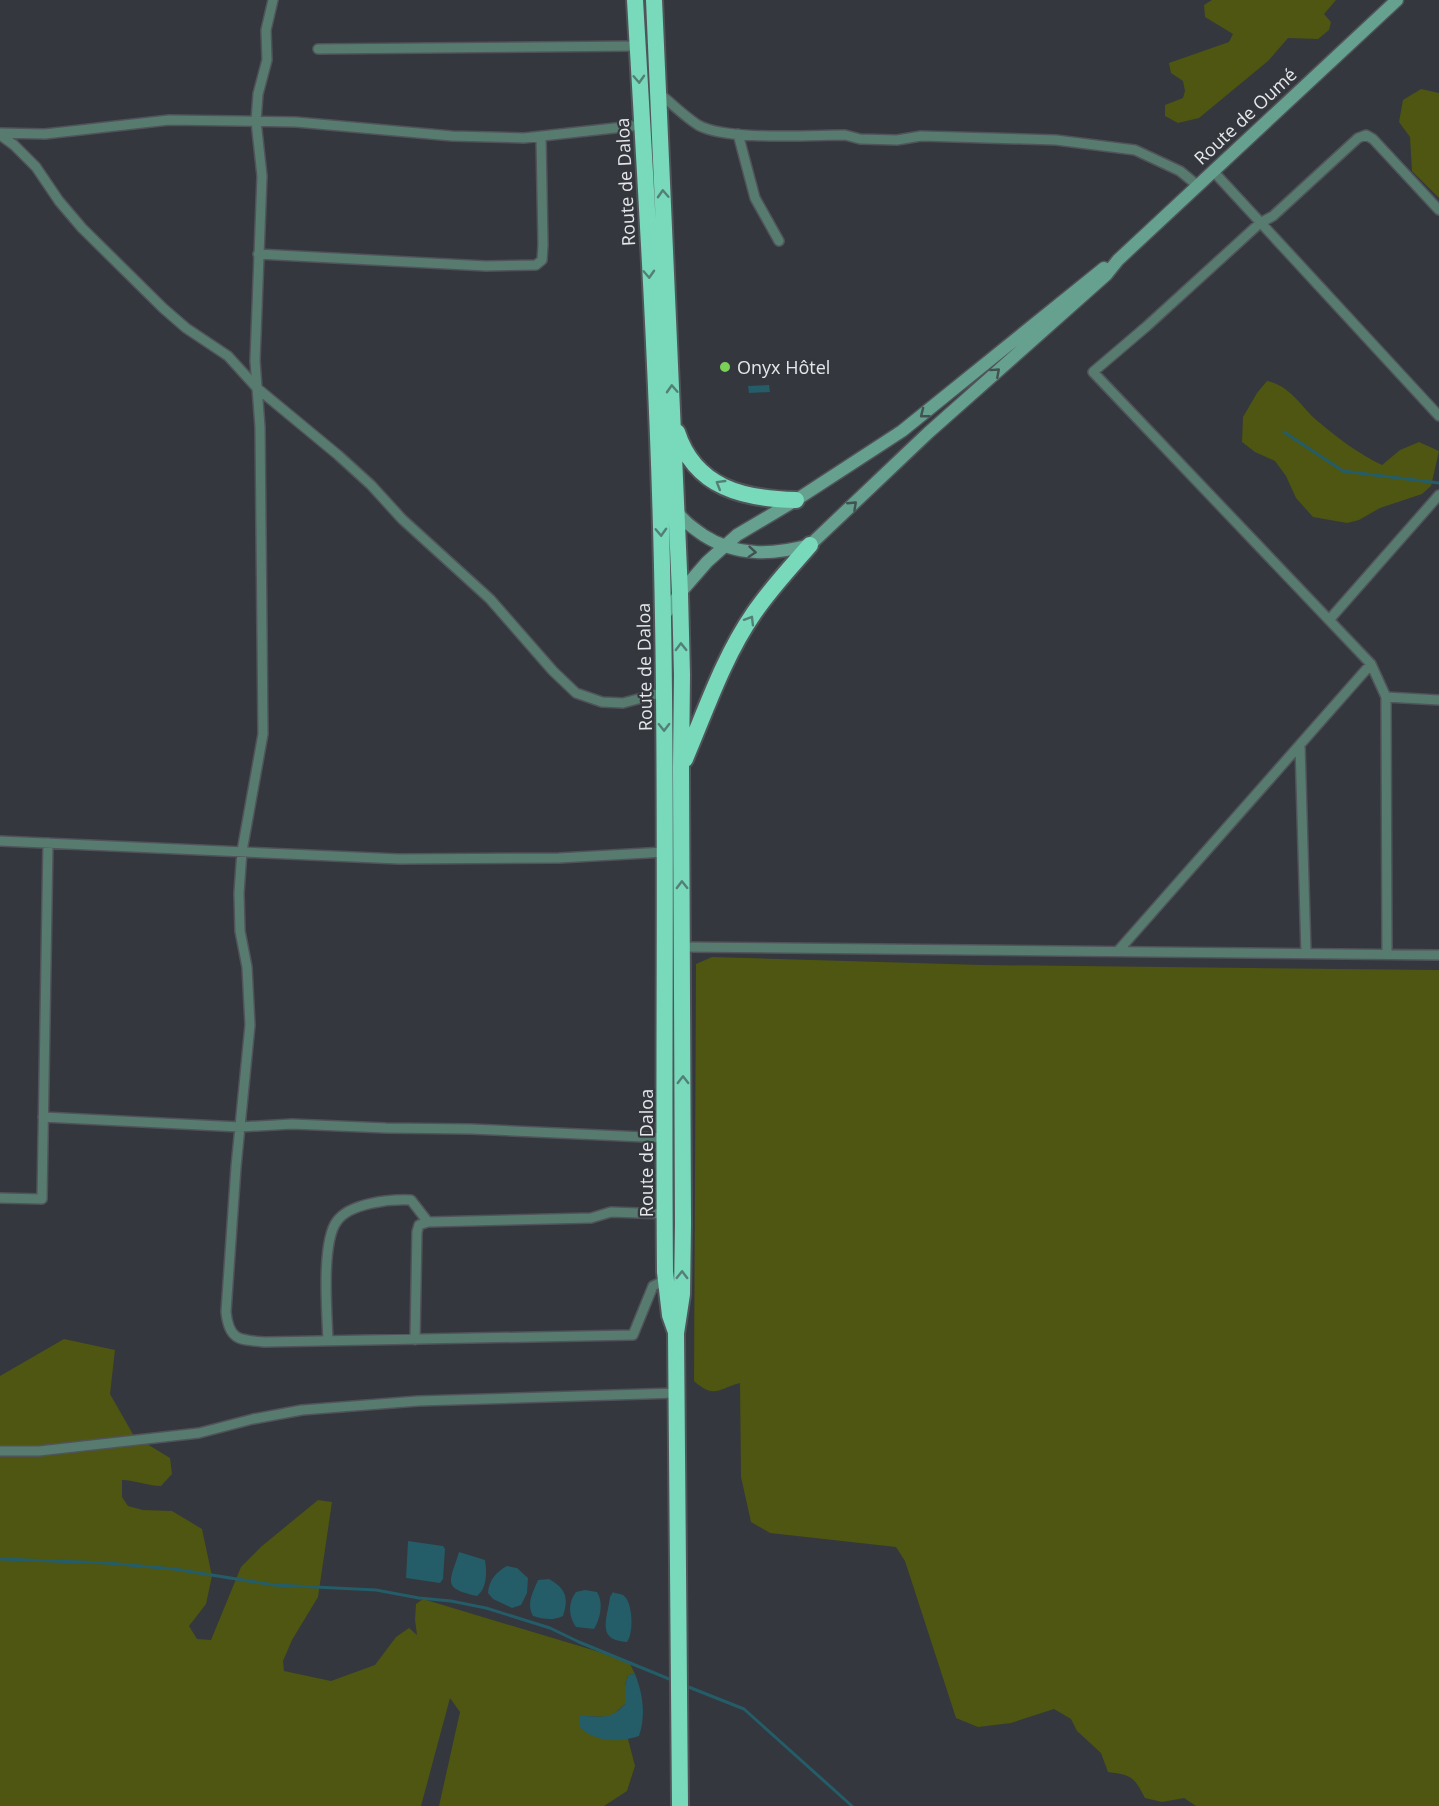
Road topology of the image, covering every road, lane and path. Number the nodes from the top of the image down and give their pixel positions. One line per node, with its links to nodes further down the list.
1 (273, 0): 8 (street)
2 (635, 0): 5 (highway, Route de Daloa)
3 (654, 0): 7 (highway, Route de Daloa)
4 (1397, 0): 13 (main road, Route de Oumé)
5 (637, 46): 6 (street); 9 (highway, Route de Daloa, one-way to 9)
6 (318, 49)
7 (658, 92): 11 (street); 22 (highway, Route de Daloa, one-way to 7)
8 (256, 121): 10 (street); 12 (street); 18 (street)
9 (642, 125): 12 (street); 23 (highway, Route de Daloa, one-way to 23)
10 (0, 134): 20 (street)
11 (738, 134): 14 (street); 17 (street)
12 (542, 137): 18 (street)
13 (1213, 171): 14 (main road, Route de Oumé); 16 (street)
14 (1197, 185): 19 (main road, Route de Oumé)
15 (1439, 210): 16 (street)
16 (1260, 223): 21 (street); 31 (street)
17 (779, 241)
18 (258, 254): 20 (street)
19 (1118, 260): 25 (main road, one-way to 25); 27 (main road, one-way to 19)
20 (257, 388): 33 (street); 40 (street)
21 (1439, 416)
22 (673, 419): 25 (highway, one-way to 22); 26 (highway, Route de Daloa)
23 (659, 483): 26 (main road); 30 (highway, Route de Daloa, one-way to 30)
24 (1439, 495): 31 (street)
25 (796, 500): 28 (main road)
26 (677, 512): 28 (main road); 29 (highway, Route de Daloa)
27 (810, 545): 28 (main road, one-way to 27); 37 (highway, one-way to 27)
28 (724, 546): 29 (main road)
29 (680, 593): 30 (main road); 37 (highway, Route de Daloa, one-way to 29)
30 (663, 617): 33 (highway, Route de Daloa)
31 (1329, 620): 32 (street)
32 (1371, 664): 34 (street); 36 (street)
33 (664, 692): 41 (highway, Route de Daloa, one-way to 41)
34 (1386, 697): 35 (street); 45 (street)
35 (1439, 700)
36 (1300, 745): 43 (street); 44 (street)
37 (681, 768): 42 (highway, Route de Daloa, one-way to 37)
38 (0, 841): 39 (street)
39 (48, 843): 40 (street); 47 (street)
40 (242, 851): 41 (street); 48 (street)
41 (665, 852): 49 (highway, Route de Daloa)
42 (683, 947): 43 (street); 54 (highway, Route de Daloa, one-way to 42)
43 (1118, 951): 44 (street)
44 (1306, 953): 45 (street)
45 (1387, 954): 46 (street)
46 (1439, 955)
47 (44, 1117): 48 (street); 50 (street)
48 (240, 1127): 49 (street); 55 (street)
49 (666, 1138): 51 (highway, Route de Daloa)
50 (0, 1198)
51 (666, 1214): 52 (street); 53 (highway, Route de Daloa)
52 (428, 1222): 55 (street); 56 (street)
53 (666, 1280): 54 (highway, Route de Daloa); 56 (street)
54 (676, 1333): 57 (highway)
55 (328, 1340): 56 (street)
56 (415, 1340)
57 (677, 1393): 58 (street); 59 (highway)
58 (0, 1451)
59 (680, 1806)

